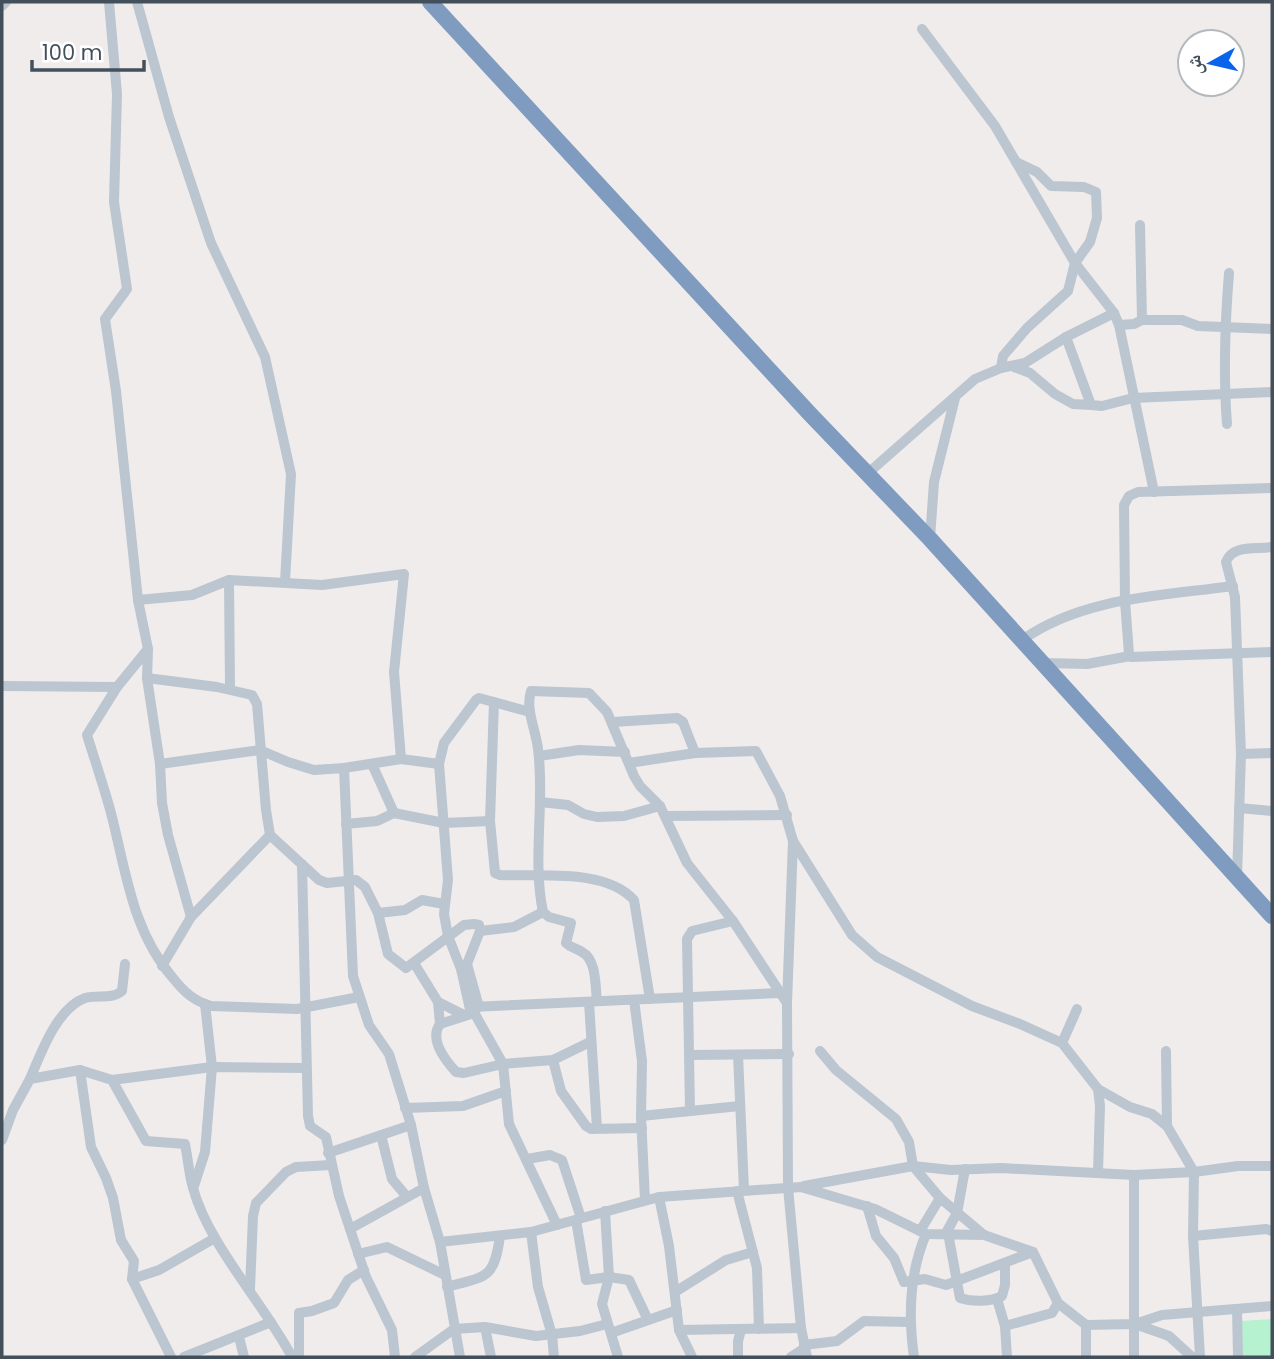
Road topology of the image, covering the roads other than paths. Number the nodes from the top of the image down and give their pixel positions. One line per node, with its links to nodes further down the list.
1 (6, 2): 5 (street)
2 (109, 2): 33 (street)
3 (137, 2): 31 (street)
4 (430, 2): 25 (highway)
5 (2, 6)
6 (922, 29): 7 (street)
7 (1016, 162): 9 (street); 9 (street)
8 (1140, 225): 12 (street)
9 (1075, 263): 11 (street); 18 (street)
10 (1229, 273): 14 (street)
11 (1114, 313): 13 (street); 16 (street)
12 (1142, 320): 13 (street); 14 (street)
13 (1119, 325): 22 (street)
14 (1225, 327): 15 (street); 20 (street)
15 (1272, 329)
16 (1066, 337): 17 (street); 23 (street)
17 (1014, 367): 18 (street); 23 (street)
18 (1001, 368): 21 (street)
19 (1272, 391): 20 (street)
20 (1224, 393): 22 (street); 24 (street)
21 (955, 398): 25 (street); 28 (street)
22 (1133, 398): 23 (street); 27 (street)
23 (1091, 405)
24 (1227, 424)
25 (867, 474): 28 (highway)
26 (1272, 488): 27 (street)
27 (1154, 492): 34 (street)
28 (930, 539): 35 (highway)
29 (1272, 547): 32 (street)
30 (229, 580): 31 (street); 33 (street); 44 (street)
31 (285, 582): 54 (street)
32 (1233, 586): 34 (street); 38 (street)
33 (138, 600): 36 (street)
34 (1125, 601): 35 (street); 39 (street)
35 (1022, 640): 40 (highway)
36 (148, 649): 41 (street); 43 (street)
37 (1272, 652): 38 (street)
38 (1237, 653): 39 (street); 51 (street)
39 (1130, 656): 40 (street)
40 (1043, 663): 73 (highway)
41 (147, 678): 44 (street); 55 (street)
42 (2, 686): 43 (street)
43 (117, 687): 85 (street)
44 (230, 689): 48 (street)
45 (494, 702): 46 (street); 57 (street); 66 (street)
46 (530, 712): 47 (street); 52 (street)
47 (613, 722): 49 (street); 53 (street)
48 (260, 750): 55 (street); 58 (street); 69 (street)
49 (695, 753): 53 (street); 64 (street)
50 (1272, 753): 51 (street)
51 (1241, 754): 61 (street)
52 (539, 757): 53 (street); 59 (street)
53 (627, 758): 60 (street)
54 (401, 759): 56 (street); 57 (street)
55 (160, 764): 79 (street)
56 (372, 764): 58 (street); 63 (street)
57 (439, 764): 67 (street)
58 (344, 768): 68 (street)
59 (540, 802): 60 (street); 72 (street)
60 (660, 806): 65 (street)
61 (1239, 808): 62 (street); 73 (street)
62 (1272, 811)
63 (394, 813): 67 (street); 68 (street)
64 (787, 815): 65 (street); 70 (street)
65 (666, 816): 80 (street)
66 (490, 821): 67 (street); 72 (street)
67 (443, 823): 75 (street)
68 (346, 824): 74 (street)
69 (271, 835): 71 (street); 79 (street)
70 (793, 841): 89 (street); 100 (street)
71 (302, 864): 74 (street); 95 (street)
72 (540, 877): 76 (street); 90 (street)
73 (1237, 877): 78 (highway)
74 (350, 881): 77 (street); 87 (street)
75 (444, 904): 77 (street); 82 (street)
76 (543, 912): 81 (street); 93 (street)
77 (378, 913): 83 (street)
78 (1272, 916)
79 (191, 917): 85 (street)
80 (733, 921): 88 (street); 89 (street)
81 (480, 931): 82 (street); 86 (street)
82 (448, 936): 83 (street); 86 (street)
83 (414, 963): 92 (street)
84 (125, 964): 111 (street)
85 (162, 966): 94 (street)
86 (464, 967): 97 (street)
87 (359, 997): 95 (street); 116 (street)
88 (688, 998): 89 (street); 90 (street); 104 (street)
89 (784, 998): 103 (street)
90 (650, 999): 91 (street)
91 (634, 1000): 93 (street); 118 (street)
92 (438, 1002): 97 (street); 98 (street)
93 (593, 1002): 97 (street); 99 (street)
94 (205, 1004): 95 (street); 108 (street)
95 (305, 1008): 109 (street)
96 (1077, 1009): 100 (street)
97 (471, 1011): 98 (street); 107 (street)
98 (440, 1024): 107 (street)
99 (590, 1042): 106 (street); 121 (street)
100 (1062, 1043): 113 (street)
101 (820, 1051): 127 (street)
102 (1166, 1051): 120 (street)
103 (789, 1054): 105 (street); 133 (street)
104 (690, 1055): 105 (street); 117 (street)
105 (738, 1055): 115 (street)
106 (554, 1060): 107 (street); 121 (street)
107 (503, 1064): 114 (street)
108 (212, 1067): 109 (street); 112 (street); 136 (street)
109 (306, 1068): 124 (street)
110 (80, 1070): 111 (street); 112 (street); 164 (street)
111 (30, 1079): 123 (street)
112 (112, 1080): 136 (street)
113 (1098, 1088): 120 (street); 130 (street)
114 (506, 1091): 116 (street); 125 (street)
115 (740, 1106): 117 (street); 137 (street)
116 (405, 1108): 119 (street)
117 (690, 1111): 118 (street)
118 (642, 1122): 121 (street); 141 (street)
119 (411, 1125): 122 (street); 135 (street)
120 (1167, 1126): 131 (street)
121 (597, 1128)
122 (381, 1135): 124 (street); 138 (street)
123 (2, 1140)
124 (328, 1153): 126 (street)
125 (527, 1159): 145 (street); 146 (street)
126 (331, 1166): 147 (street); 168 (street)
127 (913, 1166): 129 (street); 134 (street); 140 (street)
128 (1272, 1166): 131 (street)
129 (965, 1169): 130 (street); 144 (street)
130 (1098, 1172): 132 (street)
131 (1194, 1172): 132 (street); 154 (street)
132 (1134, 1175): 179 (street)
133 (788, 1187): 134 (street); 137 (street); 184 (street)
134 (801, 1187): 142 (street)
135 (424, 1188): 138 (street); 156 (street)
136 (193, 1189): 155 (street)
137 (740, 1190): 139 (street); 157 (street)
138 (407, 1197): 147 (street)
139 (659, 1197): 141 (street); 169 (street)
140 (940, 1198): 144 (street); 150 (street)
141 (645, 1200): 143 (street)
142 (867, 1206): 150 (street); 165 (street)
143 (605, 1211): 145 (street); 163 (street)
144 (957, 1213): 151 (street); 152 (street)
145 (578, 1219): 146 (street); 163 (street)
146 (557, 1225): 149 (street)
147 (350, 1229): 159 (street)
148 (1272, 1231): 154 (street)
149 (531, 1232): 153 (street); 189 (street)
150 (923, 1233): 151 (street); 165 (street)
151 (947, 1233): 152 (street); 166 (street)
152 (984, 1235): 158 (street)
153 (500, 1236): 156 (street); 167 (street)
154 (1194, 1236): 175 (street)
155 (215, 1238): 164 (street); 168 (street)
156 (440, 1242): 162 (street)
157 (753, 1252): 169 (street); 186 (street)
158 (1033, 1252): 160 (street); 171 (street)
159 (358, 1254): 161 (street); 162 (street)
160 (1004, 1263): 166 (street); 170 (street)
161 (364, 1270): 196 (street); 197 (street)
162 (445, 1275): 167 (street)
163 (609, 1277): 176 (street); 183 (street)
164 (132, 1279): 192 (street)
165 (914, 1281): 166 (street); 178 (street)
166 (957, 1282): 170 (street)
167 (447, 1287): 185 (street)
168 (250, 1290): 177 (street)
169 (675, 1292): 174 (street)
170 (997, 1298): 181 (street)
171 (1058, 1303): 180 (street); 181 (street)
172 (1272, 1306): 173 (street)
173 (1237, 1309): 175 (street); 212 (street)
174 (677, 1310): 176 (street); 187 (street)
175 (1197, 1312): 179 (street); 211 (street)
176 (648, 1320): 183 (street)
177 (271, 1322): 190 (street); 195 (street)
178 (909, 1322): 191 (street); 206 (street)
179 (1135, 1324): 180 (street); 209 (street); 210 (street)
180 (1086, 1325): 208 (street)
181 (1005, 1326): 207 (street)
182 (485, 1327): 185 (street); 189 (street); 200 (street)
183 (609, 1328): 189 (street); 202 (street)
184 (801, 1328): 186 (street); 191 (street)
185 (454, 1329): 198 (street); 199 (street)
186 (759, 1329): 188 (street)
187 (679, 1330): 188 (street); 203 (street)
188 (737, 1333): 204 (street)
189 (552, 1335): 201 (street)
190 (239, 1337): 193 (street); 194 (street)
191 (805, 1351): 205 (street)
192 (171, 1357)
193 (184, 1357)
194 (244, 1357)
195 (292, 1357)
196 (299, 1357)
197 (395, 1357)
198 (415, 1357)
199 (460, 1357)
200 (491, 1357)
201 (554, 1357)
202 (618, 1357)
203 (692, 1357)
204 (738, 1357)
205 (791, 1357)
206 (914, 1357)
207 (1007, 1357)
208 (1086, 1357)
209 (1134, 1357)
210 (1192, 1357)
211 (1200, 1357)
212 (1238, 1357)

